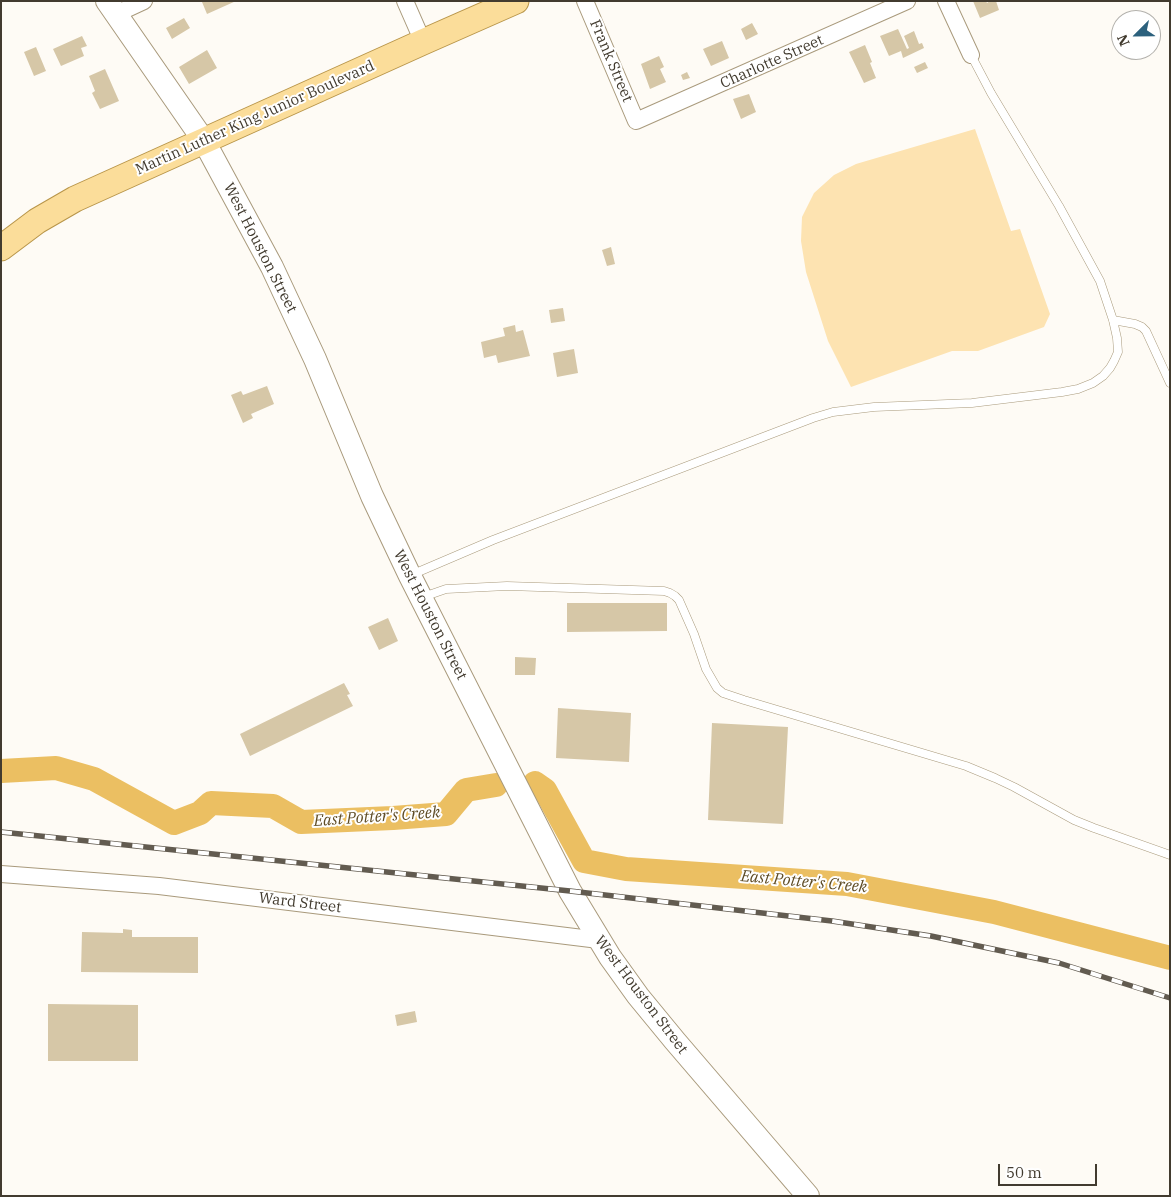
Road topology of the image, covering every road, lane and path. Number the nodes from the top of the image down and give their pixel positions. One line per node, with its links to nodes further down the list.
1 (144, 1): 7 (street)
2 (405, 1): 8 (street)
3 (516, 1): 8 (main road, Martin Luther King Junior Boulevard)
4 (585, 1): 10 (street, Frank Street)
5 (907, 1): 10 (street, Charlotte Street)
6 (946, 1): 9 (street)
7 (111, 8): 11 (street, West Houston Street)
8 (423, 42): 11 (main road, Martin Luther King Junior Boulevard)
9 (971, 55): 13 (lane)
10 (636, 121)
11 (204, 141): 12 (main road, Martin Luther King Junior Boulevard); 15 (street, West Houston Street)
12 (1, 248)
13 (1113, 320): 14 (lane); 15 (lane)
14 (1170, 383)
15 (410, 576): 16 (street, West Houston Street)
16 (421, 598): 17 (lane); 19 (street, West Houston Street)
17 (1170, 855)
18 (1, 874): 19 (street, Ward Street)
19 (599, 940): 20 (street, West Houston Street)
20 (808, 1196)

